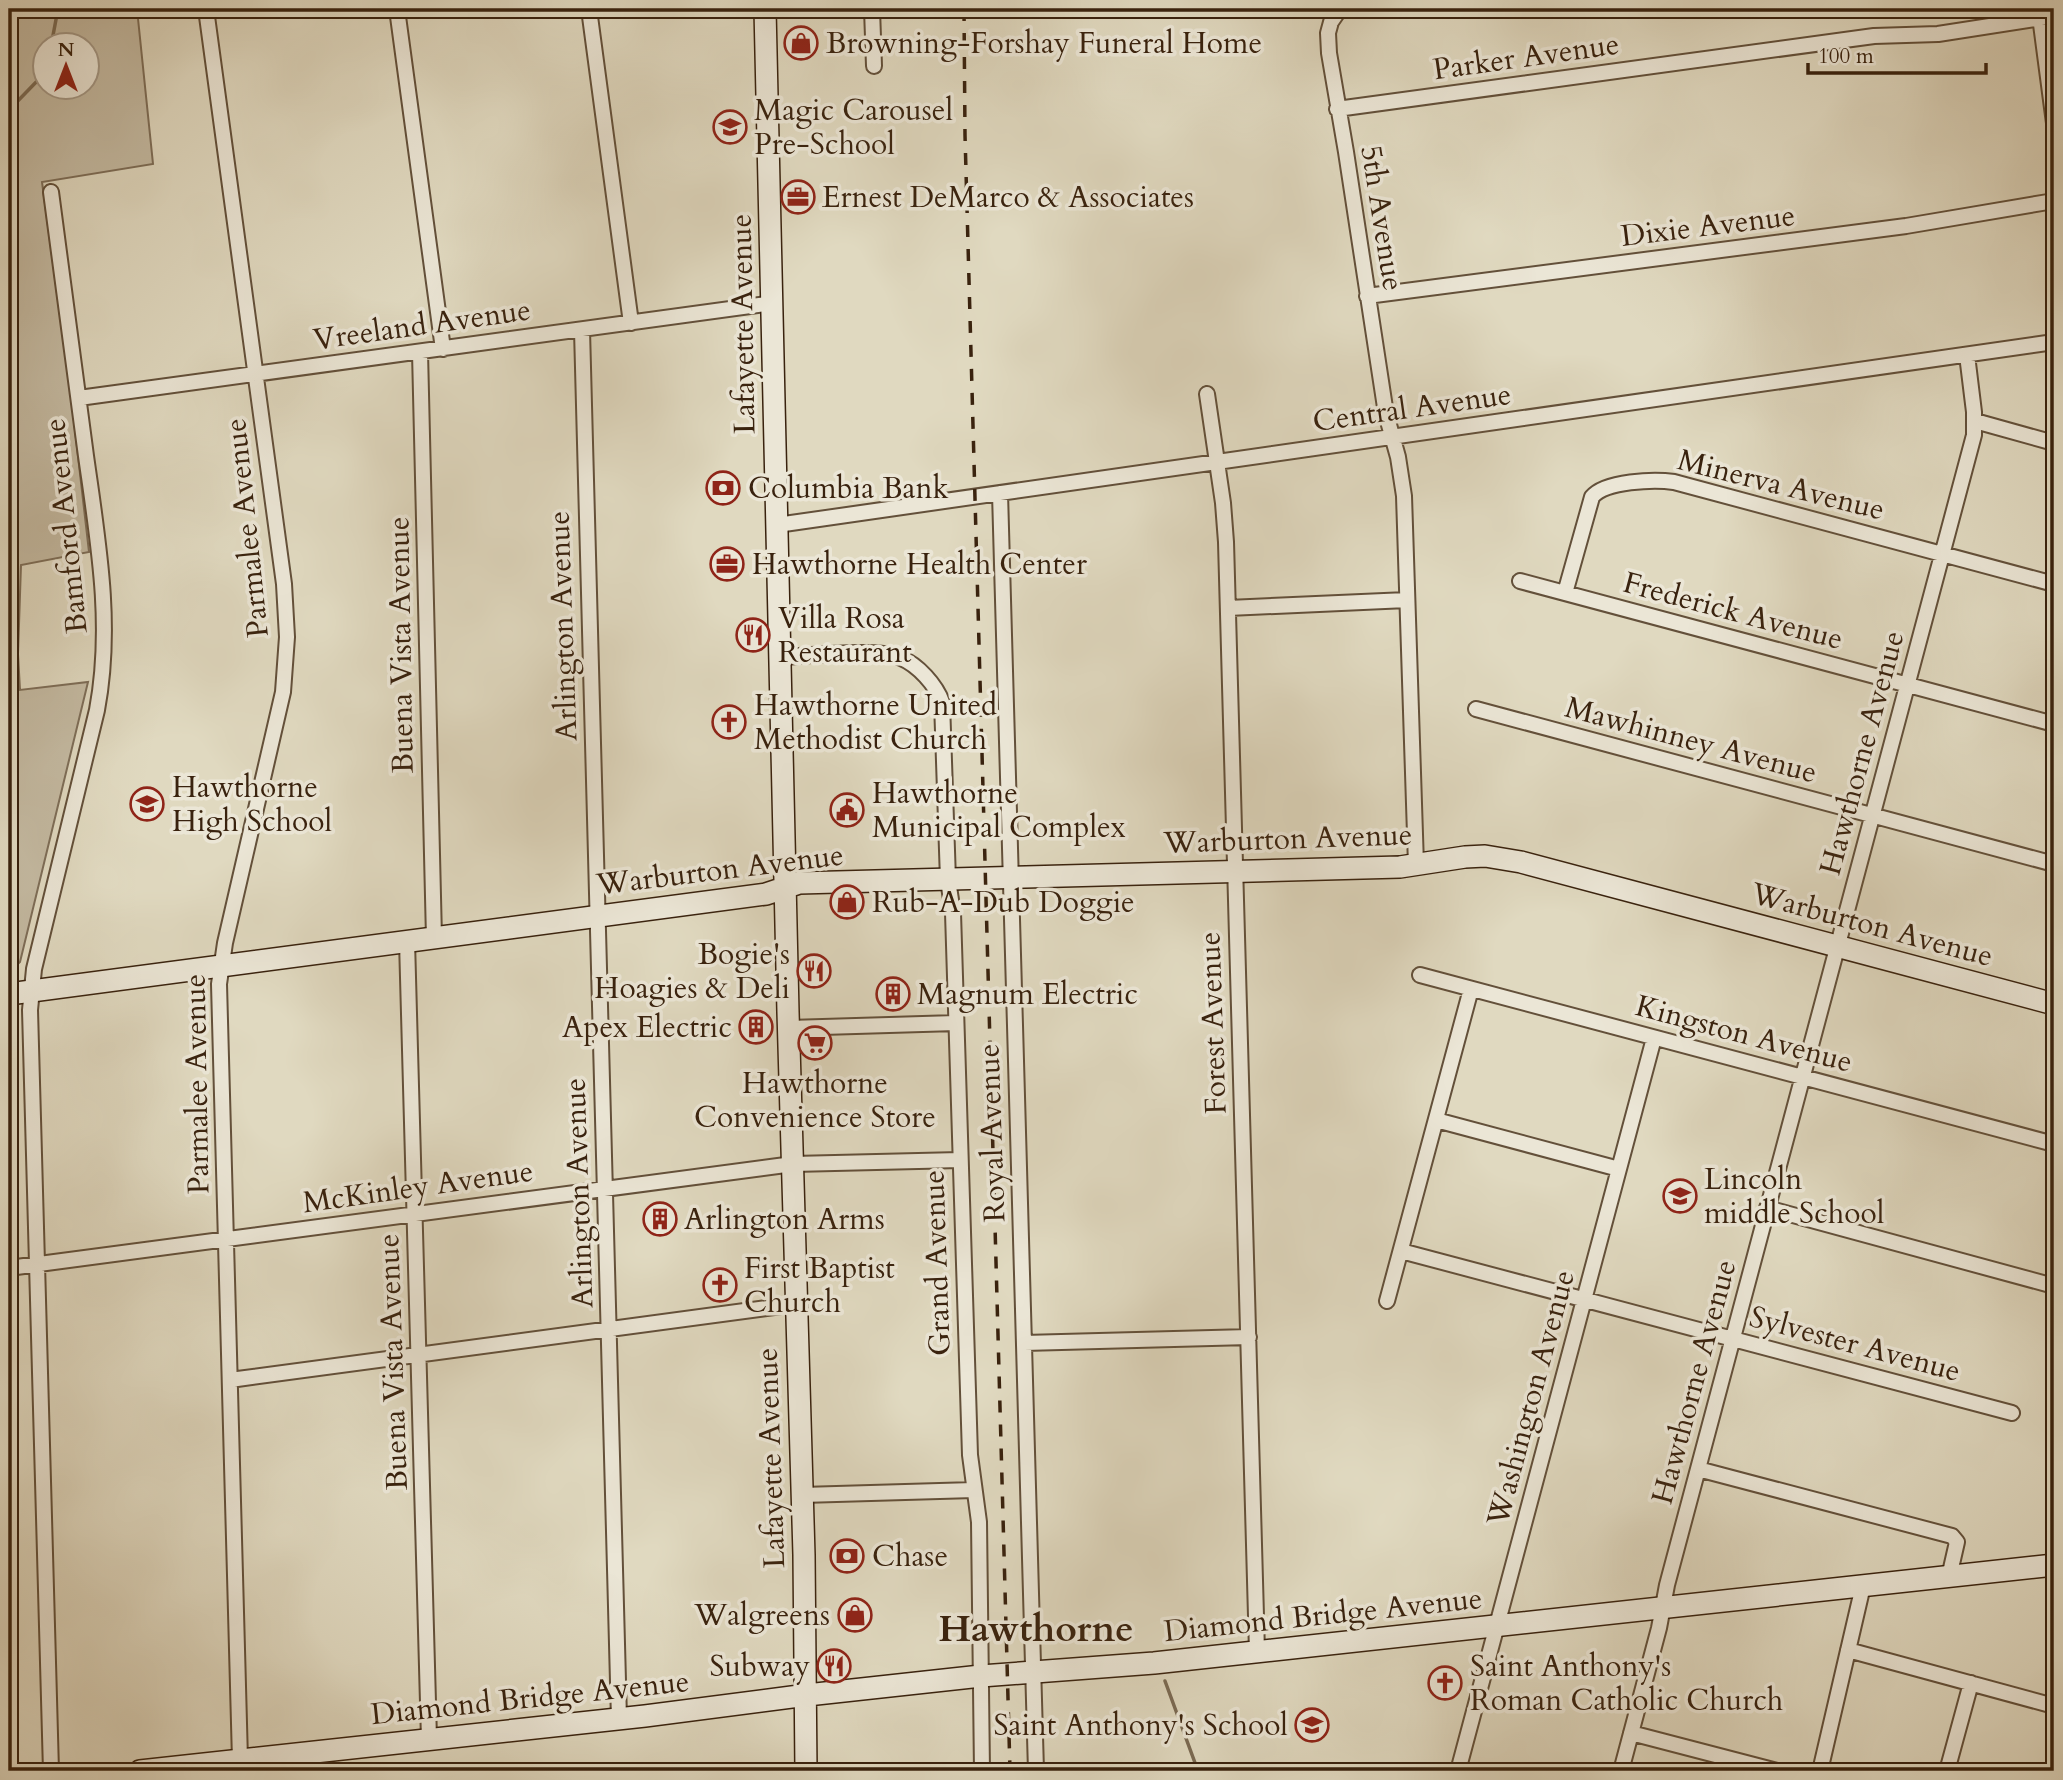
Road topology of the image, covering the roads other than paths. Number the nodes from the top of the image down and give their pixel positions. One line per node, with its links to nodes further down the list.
1 (206, 9): 21 (street, Parmalee Avenue)
2 (397, 9): 18 (street)
3 (589, 9): 15 (street)
4 (765, 9): 14 (street, Lafayette Avenue)
5 (872, 9): 8 (street)
6 (1340, 9): 9 (street, 5th Avenue)
7 (2044, 15): 9 (street, Parker Avenue); 10 (street)
8 (874, 65)
9 (1337, 108): 13 (street, 5th Avenue)
10 (2054, 123)
11 (51, 192): 23 (street, Bamford Avenue)
12 (2054, 201): 13 (street, Dixie Avenue)
13 (1367, 296): 25 (street, 5th Avenue)
14 (773, 303): 15 (street, Vreeland Avenue); 29 (street, Lafayette Avenue)
15 (631, 323): 16 (street, Vreeland Avenue)
16 (582, 330): 18 (street, Vreeland Avenue); 47 (street, Arlington Avenue)
17 (2054, 342): 20 (street, Central Avenue)
18 (443, 348): 19 (street, Vreeland Avenue)
19 (420, 352): 21 (street, Vreeland Avenue); 48 (street, Buena Vista Avenue)
20 (1967, 355): 24 (street, Hawthorne Avenue); 25 (street, Central Avenue)
21 (255, 374): 23 (street, Vreeland Avenue); 51 (street, Parmalee Avenue)
22 (1206, 394): 27 (street, Forest Avenue)
23 (79, 398): 54 (street, Bamford Avenue)
24 (1975, 421): 26 (street); 30 (street, Hawthorne Avenue)
25 (1393, 437): 27 (street, Central Avenue); 34 (street, 5th Avenue)
26 (2054, 443)
27 (1217, 462): 28 (street, Central Avenue); 35 (street, Forest Avenue)
28 (1000, 493): 29 (street, Central Avenue); 44 (street, Royal Avenue)
29 (777, 525): 36 (street, Lafayette Avenue)
30 (1942, 554): 32 (street, Minerva Avenue); 33 (street, Minerva Avenue); 37 (street, Hawthorne Avenue)
31 (1520, 581): 33 (street, Frederick Avenue)
32 (2054, 584)
33 (1565, 593): 37 (street, Frederick Avenue)
34 (1407, 600): 35 (street); 42 (street, 5th Avenue)
35 (1228, 608): 43 (street, Forest Avenue)
36 (780, 657): 45 (street, Grand Avenue); 46 (street, Lafayette Avenue)
37 (1907, 685): 39 (street, Frederick Avenue); 40 (street, Hawthorne Avenue)
38 (1476, 709): 40 (street, Mawhinney Avenue)
39 (2054, 724)
40 (1872, 815): 41 (street, Mawhinney Avenue); 50 (street, Hawthorne Avenue)
41 (2054, 864)
42 (1416, 865): 43 (street, Warburton Avenue); 50 (street, Warburton Avenue)
43 (1235, 871): 44 (street, Warburton Avenue); 78 (street, Forest Avenue)
44 (1011, 877): 45 (street, Warburton Avenue); 80 (street, Royal Avenue)
45 (947, 880): 46 (street, Warburton Avenue); 57 (street, Grand Avenue)
46 (786, 887): 47 (street, Warburton Avenue); 58 (street, Lafayette Avenue)
47 (597, 916): 48 (street, Warburton Avenue); 66 (street, Arlington Avenue)
48 (434, 937): 49 (street, Warburton Avenue)
49 (407, 941): 51 (street, Warburton Avenue); 68 (street, Buena Vista Avenue)
50 (1837, 946): 56 (street, Warburton Avenue); 60 (street, Hawthorne Avenue)
51 (221, 965): 54 (street, Warburton Avenue); 69 (street, Parmalee Avenue)
52 (1420, 975): 53 (street, Kingston Avenue)
53 (1471, 989): 59 (street, Kingston Avenue); 61 (street)
54 (31, 991): 55 (street, Warburton Avenue); 71 (street, Bamford Avenue)
55 (9, 994)
56 (2054, 1004)
57 (956, 1023): 58 (street); 63 (street, Grand Avenue)
58 (789, 1028): 64 (street, Lafayette Avenue)
59 (1654, 1038): 60 (street, Kingston Avenue); 65 (street, Washington Avenue)
60 (1802, 1077): 62 (street, Kingston Avenue); 67 (street, Hawthorne Avenue)
61 (1436, 1120): 65 (street); 70 (street)
62 (2054, 1144)
63 (960, 1160): 64 (street, McKinley Avenue); 85 (street, Grand Avenue)
64 (793, 1164): 66 (street, McKinley Avenue); 76 (street, Lafayette Avenue)
65 (1619, 1169): 74 (street, Washington Avenue)
66 (605, 1189): 68 (street, McKinley Avenue); 77 (street, Arlington Avenue)
67 (1767, 1209): 73 (street); 79 (street, Hawthorne Avenue)
68 (415, 1214): 69 (street, McKinley Avenue); 81 (street, Buena Vista Avenue)
69 (226, 1239): 71 (street, McKinley Avenue); 82 (street, Parmalee Avenue)
70 (1401, 1251): 74 (street, Sylvester Avenue); 75 (street)
71 (37, 1264): 72 (street, McKinley Avenue); 104 (street, Bamford Avenue)
72 (9, 1268)
73 (2054, 1286)
74 (1585, 1300): 79 (street, Sylvester Avenue); 91 (street, Washington Avenue)
75 (1387, 1301)
76 (797, 1304): 77 (street); 86 (street, Lafayette Avenue)
77 (609, 1330): 81 (street); 99 (street, Arlington Avenue)
78 (1249, 1337): 80 (street); 93 (street, Forest Avenue)
79 (1732, 1339): 83 (street, Sylvester Avenue); 84 (street, Hawthorne Avenue)
80 (1024, 1343): 94 (street, Royal Avenue)
81 (419, 1355): 82 (street); 101 (street, Buena Vista Avenue)
82 (230, 1380): 102 (street, Parmalee Avenue)
83 (2012, 1413)
84 (1698, 1469): 88 (street); 90 (street, Hawthorne Avenue)
85 (974, 1490): 86 (street); 95 (street, Grand Avenue)
86 (802, 1495): 97 (street, Lafayette Avenue)
87 (2054, 1565): 88 (street, Diamond Bridge Avenue)
88 (1949, 1577): 89 (street, Diamond Bridge Avenue)
89 (1863, 1586): 90 (street, Diamond Bridge Avenue); 92 (street)
90 (1663, 1608): 91 (street, Diamond Bridge Avenue); 100 (street, Hawthorne Avenue)
91 (1497, 1626): 93 (street, Diamond Bridge Avenue); 109 (street, Washington Avenue)
92 (1848, 1650): 96 (street); 112 (street)
93 (1257, 1652): 94 (street, Diamond Bridge Avenue)
94 (1033, 1672): 95 (street, Diamond Bridge Avenue); 108 (street, Royal Avenue)
95 (981, 1676): 97 (street, Diamond Bridge Avenue); 107 (street, Grand Avenue)
96 (1971, 1683): 98 (street); 113 (street)
97 (807, 1695): 99 (street, Diamond Bridge Avenue); 106 (street, Lafayette Avenue)
98 (2054, 1706)
99 (619, 1719): 101 (street, Diamond Bridge Avenue)
100 (1631, 1733): 110 (street, Hawthorne Avenue); 111 (street)
101 (429, 1740): 102 (street, Diamond Bridge Avenue)
102 (240, 1760): 103 (street, Diamond Bridge Avenue)
103 (198, 1768): 105 (street, Diamond Bridge Avenue)
104 (51, 1771)
105 (140, 1771)
106 (806, 1771)
107 (982, 1771)
108 (1036, 1771)
109 (1458, 1771)
110 (1621, 1771)
111 (1777, 1771)
112 (1820, 1771)
113 (1947, 1771)

